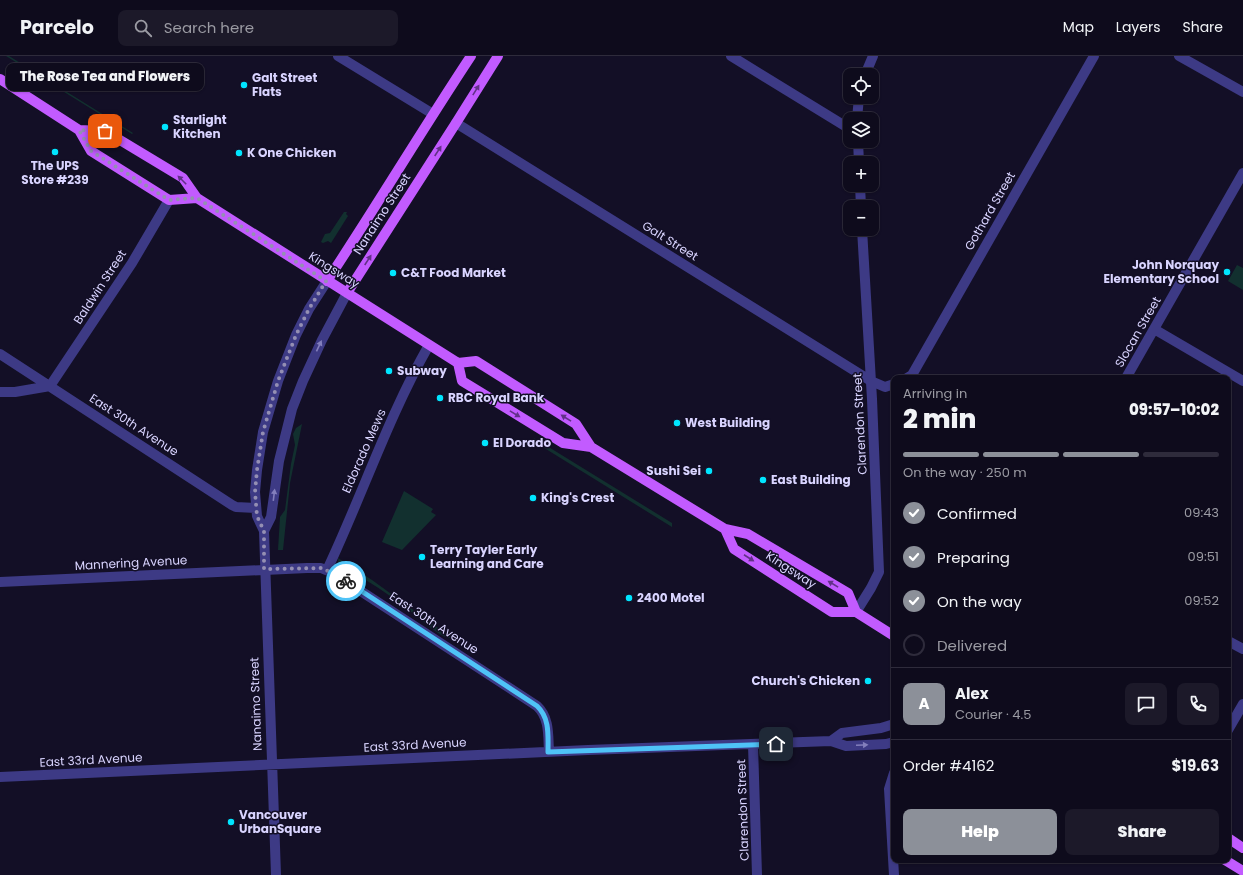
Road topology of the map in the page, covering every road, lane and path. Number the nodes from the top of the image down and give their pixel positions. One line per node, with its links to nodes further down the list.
1 (338, 56): 11 (street)
2 (471, 56): 11 (main road, Nanaimo Street)
3 (498, 56): 12 (main road, Nanaimo Street, one-way to 3)
4 (732, 56): 13 (street)
5 (873, 56): 8 (street)
6 (1094, 56): 25 (street, Gothard Street)
7 (1179, 56): 10 (street)
8 (868, 68)
9 (0, 79): 14 (main road)
10 (1243, 92)
11 (433, 114): 19 (main road, Nanaimo Street)
12 (456, 124): 20 (main road, Nanaimo Street, one-way to 12); 27 (street, Galt Street)
13 (843, 125)
14 (79, 130): 16 (main road, Kingsway, one-way to 14); 17 (main road)
15 (1243, 173): 21 (street, Slocan Street)
16 (197, 198): 17 (main road); 19 (main road, Kingsway)
17 (169, 200): 30 (street, Baldwin Street)
18 (862, 236): 27 (street, Clarendon Street)
19 (326, 281): 20 (main road, Kingsway); 33 (street, Nanaimo Street)
20 (347, 293): 22 (main road, Kingsway); 35 (street, Nanaimo Street, one-way to 20)
21 (1154, 329): 26 (street, Slocan Street); 28 (street)
22 (429, 345): 24 (main road, Kingsway); 37 (street, Eldorado Mews)
23 (0, 354): 30 (street, East 30th Avenue)
24 (458, 363): 32 (main road, Kingsway, one-way to 24); 32 (main road, Kingsway, one-way to 32)
25 (912, 375)
26 (1128, 375)
27 (871, 381): 29 (street); 39 (street, Clarendon Street)
28 (1243, 381)
29 (891, 385)
30 (50, 386): 31 (street); 33 (street, East 30th Avenue)
31 (0, 392)
32 (591, 447): 34 (main road, Kingsway)
33 (256, 508): 35 (street, Nanaimo Street)
34 (725, 530): 39 (main road, Kingsway, one-way to 34); 39 (main road, Kingsway, one-way to 39)
35 (264, 531): 36 (street, Nanaimo Street)
36 (264, 569): 37 (street, East 30th Avenue); 38 (street, Mannering Avenue); 50 (street, Nanaimo Street)
37 (327, 570): 49 (street, East 30th Avenue)
38 (0, 582)
39 (856, 612): 40 (main road)
40 (891, 634)
41 (1231, 643): 42 (street)
42 (1243, 649)
43 (1243, 704): 45 (street)
44 (891, 725): 46 (street, East 33rd Avenue)
45 (1231, 725)
46 (831, 741): 47 (street, East 33rd Avenue, one-way to 47); 48 (street, East 33rd Avenue)
47 (891, 743)
48 (754, 745): 49 (street, East 33rd Avenue); 60 (street, Clarendon Street)
49 (548, 752): 50 (street, East 33rd Avenue)
50 (272, 764): 51 (street, East 33rd Avenue); 59 (street, Nanaimo Street)
51 (0, 777)
52 (891, 786): 53 (street)
53 (891, 812)
54 (1231, 840): 55 (main road)
55 (1243, 848)
56 (893, 863): 61 (street)
57 (1230, 863): 58 (main road)
58 (1243, 871)
59 (276, 875)
60 (757, 875)
61 (894, 875)

